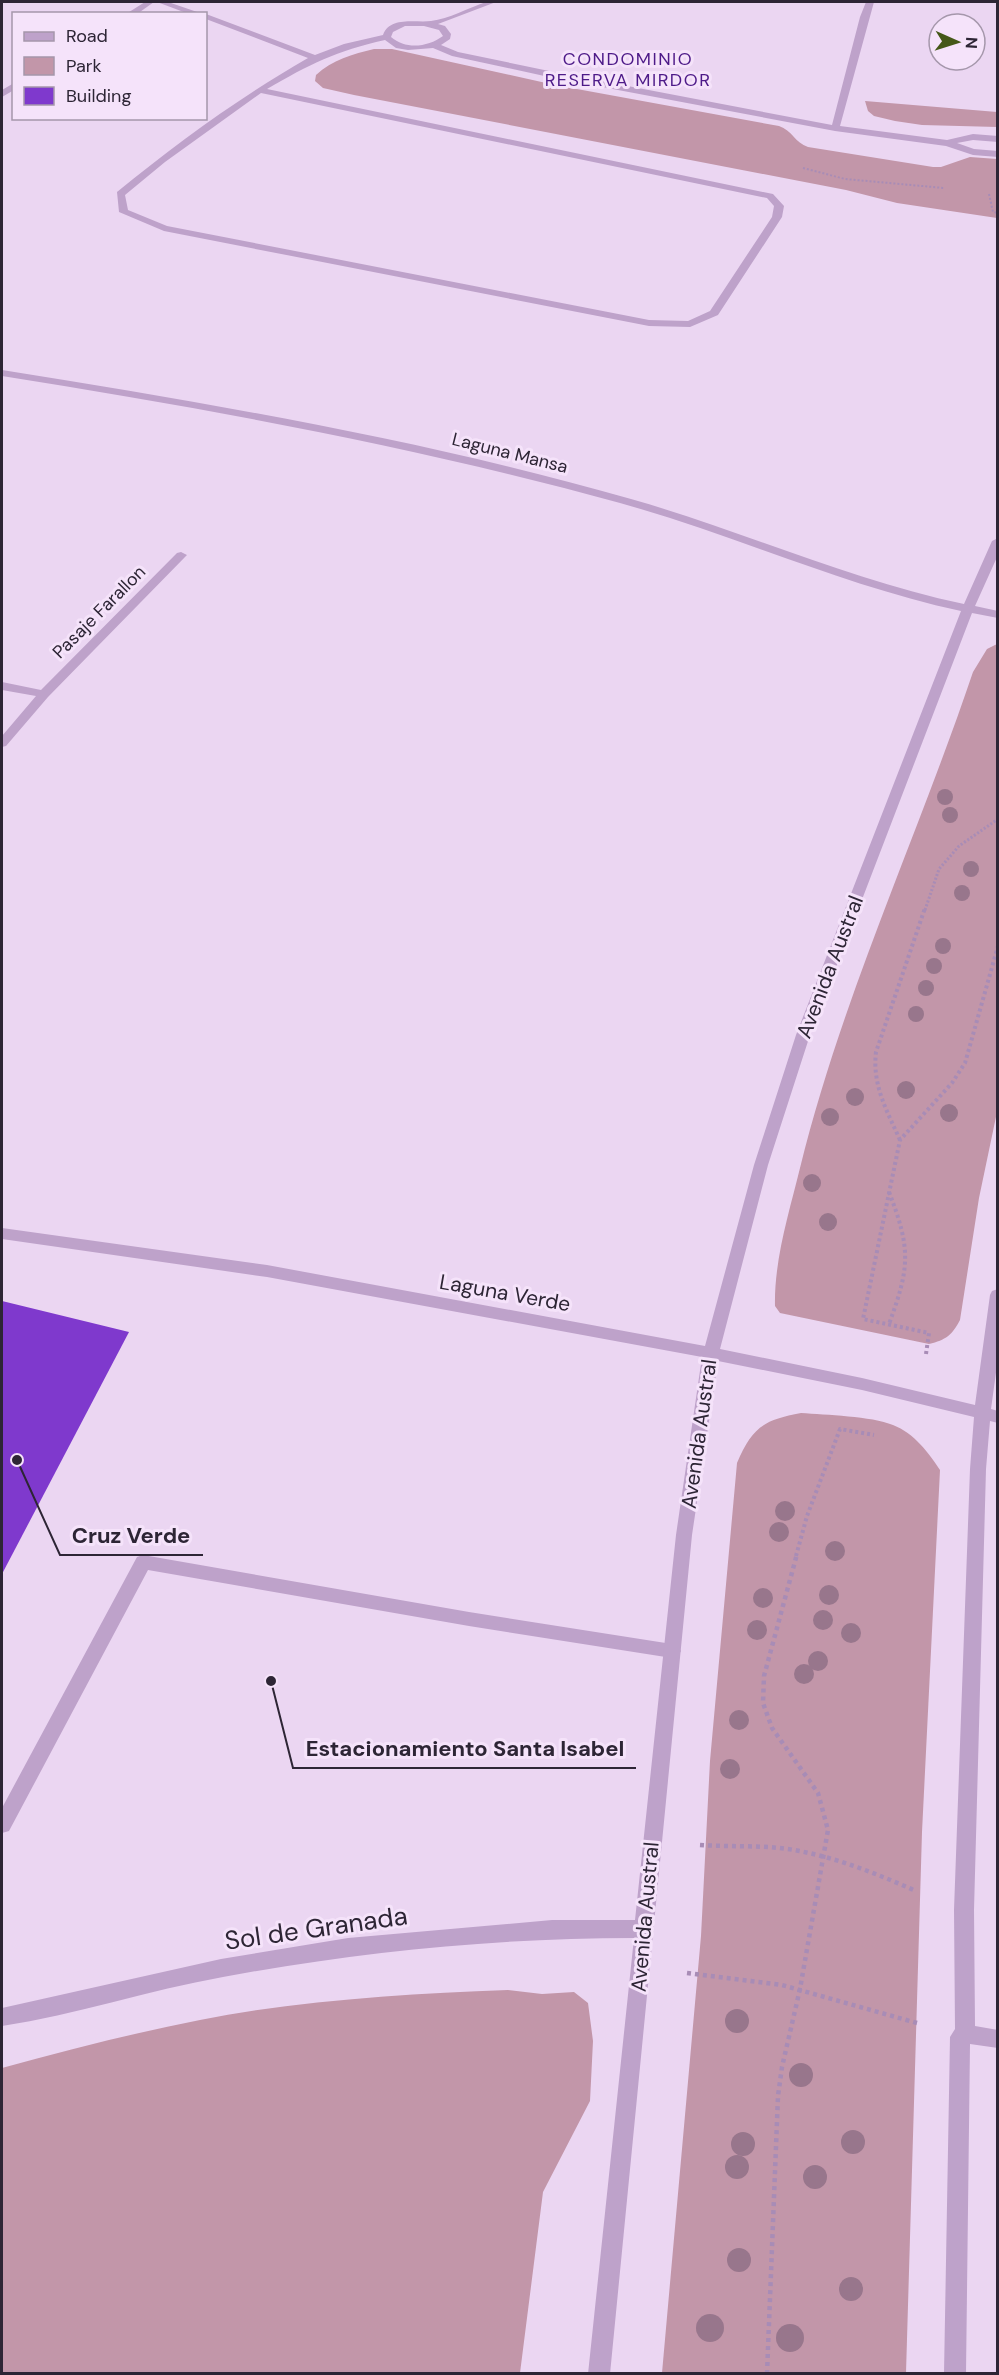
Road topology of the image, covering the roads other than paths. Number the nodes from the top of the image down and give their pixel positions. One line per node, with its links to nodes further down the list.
1 (150, 2): 5 (street)
2 (161, 2): 6 (street)
3 (492, 2): 8 (street)
4 (870, 2): 13 (street)
5 (133, 12)
6 (192, 12)
7 (207, 16): 11 (street)
8 (431, 24): 9 (street); 10 (street)
9 (387, 37): 10 (street); 11 (street)
10 (434, 45): 13 (street)
11 (315, 58): 12 (street)
12 (258, 90): 12 (street)
13 (835, 128): 15 (street)
14 (998, 140): 15 (street)
15 (948, 143): 16 (street)
16 (998, 154)
17 (2, 373): 20 (street, Laguna Mansa)
18 (998, 541): 20 (street, Avenida Austral)
19 (181, 555): 23 (street, Pasaje Farallon)
20 (968, 609): 21 (street, Laguna Mansa); 27 (street, Avenida Austral)
21 (998, 615)
22 (2, 686): 23 (street)
23 (44, 694): 24 (street, Pasaje Farallon)
24 (2, 742)
25 (2, 1233): 27 (street, Laguna Verde)
26 (998, 1295): 28 (street)
27 (711, 1353): 28 (street, Laguna Verde); 29 (street, Avenida Austral)
28 (990, 1415): 33 (street)
29 (672, 1651): 30 (street); 31 (street, Avenida Austral)
30 (2, 1825)
31 (644, 1929): 32 (street, Sol de Granada); 35 (street, Avenida Austral)
32 (2, 2017)
33 (962, 2035): 34 (street); 36 (street)
34 (998, 2039)
35 (599, 2373)
36 (955, 2373)

